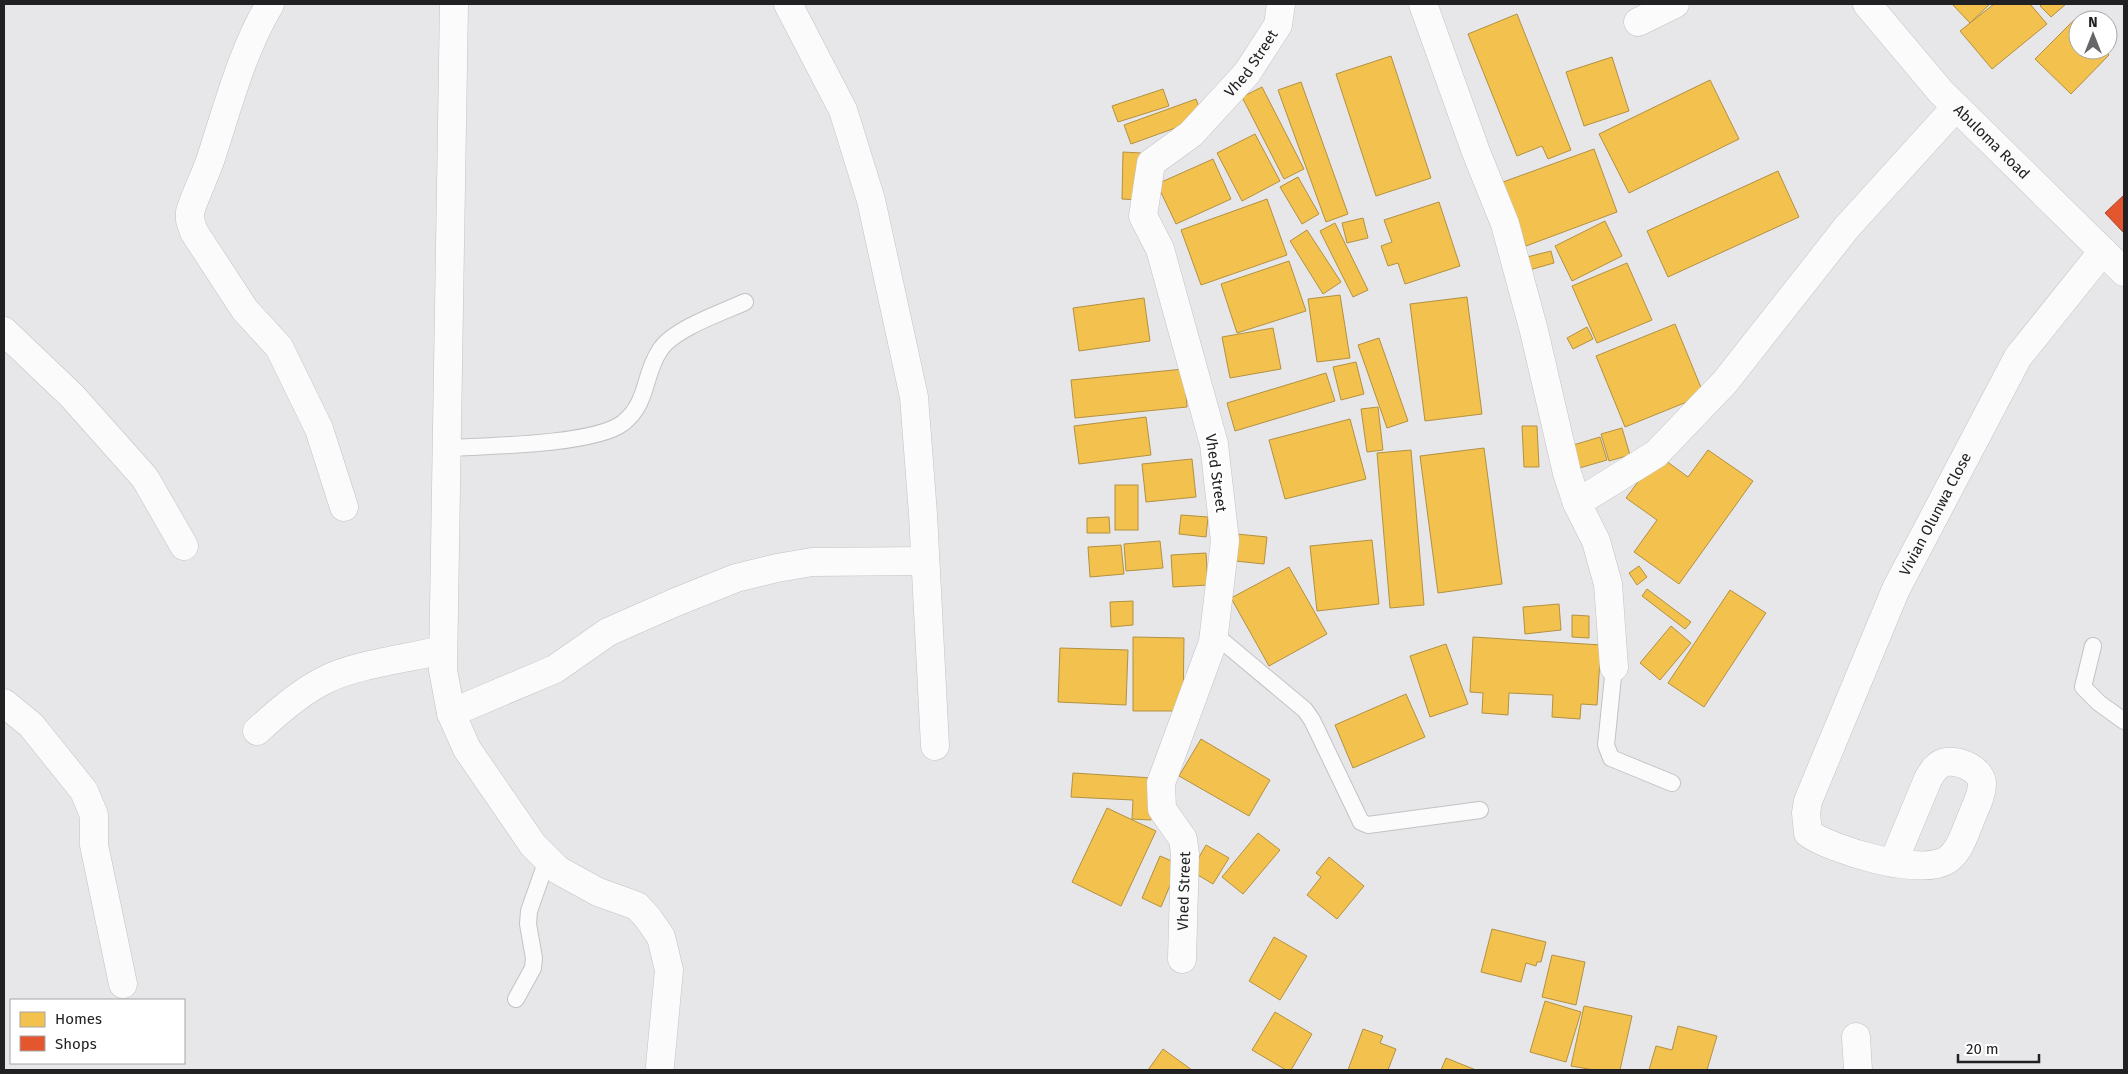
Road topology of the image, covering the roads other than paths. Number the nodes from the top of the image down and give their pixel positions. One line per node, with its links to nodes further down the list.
1 (270, 4): 16 (street)
2 (454, 4): 14 (street)
3 (788, 4): 18 (street)
4 (1281, 4): 19 (street, Vhed Street)
5 (1423, 4): 15 (street)
6 (1675, 4): 8 (street)
7 (1867, 4): 9 (street, Abuloma Road)
8 (1638, 22)
9 (1956, 107): 10 (street, Abuloma Road); 15 (street)
10 (2103, 252): 11 (street, Abuloma Road); 31 (street, Vivian Olunwa Close)
11 (2124, 272)
12 (745, 302): 14 (lane)
13 (4, 331): 17 (street)
14 (447, 448): 21 (street)
15 (1577, 503): 22 (street)
16 (344, 507)
17 (184, 546)
18 (925, 561): 24 (street); 27 (street)
19 (1214, 634): 29 (lane); 32 (street, Vhed Street)
20 (2093, 646): 25 (lane)
21 (443, 650): 24 (street); 26 (street)
22 (1614, 667): 28 (lane)
23 (4, 703): 33 (street)
24 (451, 713): 30 (street)
25 (2124, 720)
26 (257, 731)
27 (935, 746)
28 (1672, 783)
29 (1480, 810)
30 (547, 860): 34 (lane); 36 (street)
31 (1892, 863)
32 (1182, 959)
33 (123, 984)
34 (516, 999)
35 (1856, 1037): 37 (street)
36 (660, 1066)
37 (1858, 1070)

